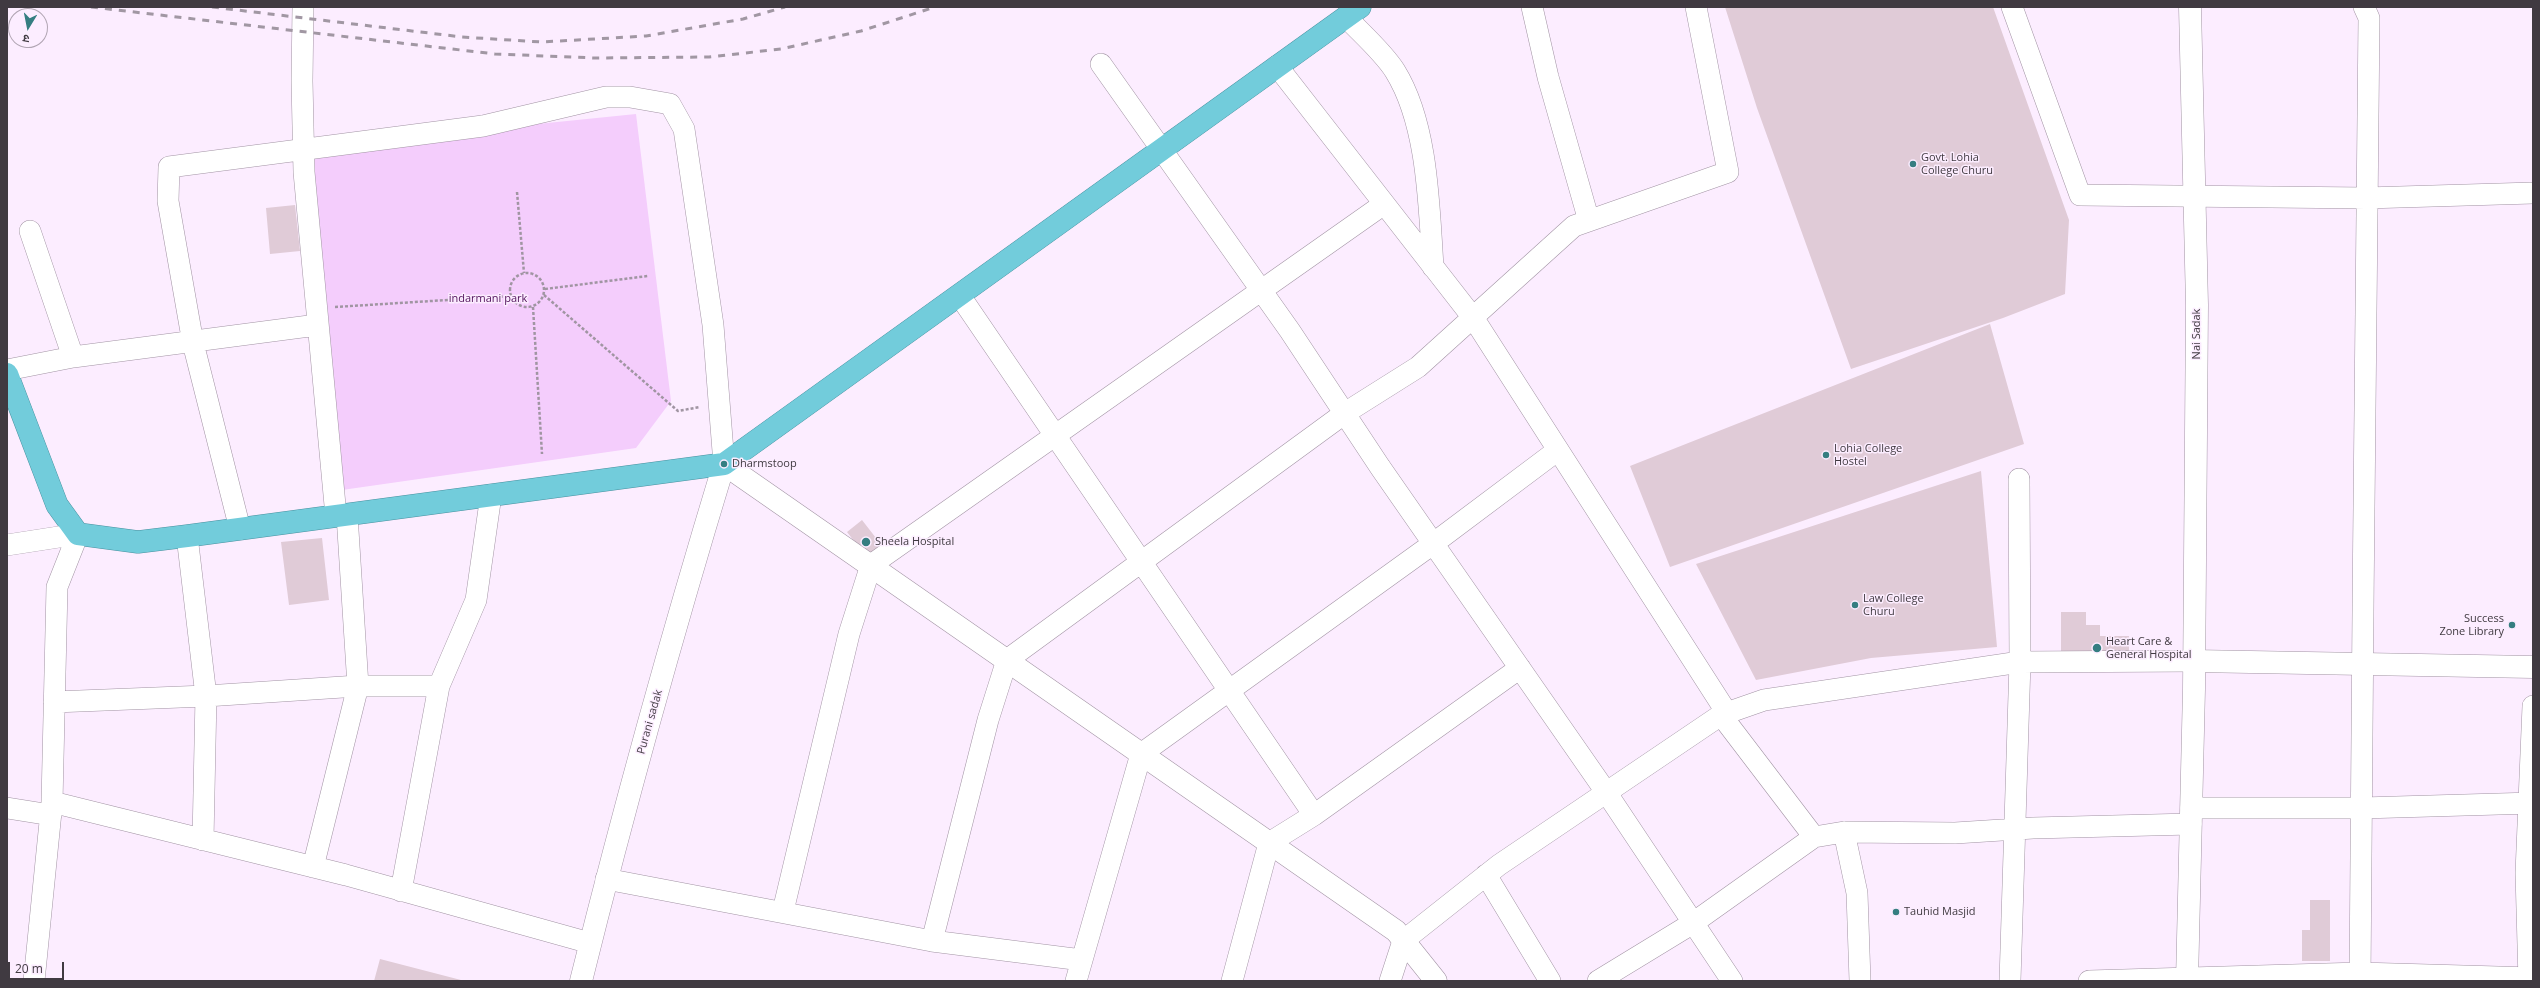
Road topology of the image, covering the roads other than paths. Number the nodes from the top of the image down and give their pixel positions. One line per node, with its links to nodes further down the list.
1 (303, 7): 10 (street)
2 (1532, 7): 16 (street)
3 (1696, 7): 16 (street)
4 (2012, 7): 13 (street)
5 (2190, 7): 13 (main road, Nai Sadak)
6 (2364, 7): 14 (street)
7 (1353, 12): 9 (highway); 18 (street)
8 (1101, 64): 11 (street)
9 (1277, 66): 11 (highway); 15 (street)
10 (304, 149): 22 (street); 23 (street); 30 (street)
11 (1162, 150): 19 (street); 20 (highway)
12 (2533, 193): 14 (street)
13 (2195, 198): 14 (street); 42 (main road, Nai Sadak)
14 (2366, 198): 44 (street)
15 (1384, 204): 18 (street); 19 (street)
16 (1588, 221): 21 (street)
17 (30, 231): 24 (street)
18 (1433, 267): 21 (street)
19 (1262, 292): 27 (street); 28 (street)
20 (960, 296): 28 (street); 30 (highway)
21 (1474, 319): 27 (street); 29 (street)
22 (317, 325): 23 (street); 33 (street)
23 (193, 343): 24 (street); 34 (street)
24 (73, 357): 25 (street)
25 (7, 370)
26 (7, 374): 35 (highway)
27 (1345, 413): 37 (street); 39 (street)
28 (1056, 435): 39 (street); 40 (street)
29 (1558, 450): 37 (street); 53 (street)
30 (724, 464): 32 (highway); 40 (main road); 69 (main road, Purani sadak)
31 (2019, 479): 43 (street)
32 (491, 495): 33 (highway); 48 (street)
33 (341, 515): 34 (highway); 47 (street)
34 (240, 529): 36 (highway)
35 (78, 534): 36 (highway); 38 (street); 51 (street)
36 (187, 536): 50 (street)
37 (1434, 543): 46 (street); 49 (street)
38 (7, 545)
39 (1141, 561): 41 (street); 49 (street)
40 (871, 565): 41 (main road); 71 (street)
41 (1007, 660): 54 (main road); 73 (street)
42 (2194, 661): 43 (street); 44 (main road); 61 (main road, Nai Sadak)
43 (2020, 662): 53 (street); 62 (street)
44 (2365, 664): 45 (main road); 58 (street)
45 (2533, 667)
46 (1520, 668): 55 (street); 60 (street)
47 (358, 686): 48 (street); 50 (street); 67 (street)
48 (439, 686): 70 (street)
49 (1230, 691): 54 (street); 60 (street)
50 (206, 696): 51 (street); 65 (street)
51 (54, 702): 59 (street)
52 (2533, 706): 56 (street)
53 (1724, 714): 55 (street); 64 (street)
54 (1141, 754): 66 (main road); 76 (street)
55 (1606, 792): 68 (street); 72 (street)
56 (2531, 803): 58 (street); 79 (street)
57 (7, 808): 59 (street)
58 (2362, 808): 61 (street); 77 (street)
59 (51, 809): 65 (street); 80 (street)
60 (1314, 815): 66 (street)
61 (2191, 816): 62 (street); 78 (main road, Nai Sadak)
62 (2014, 830): 63 (street); 90 (street)
63 (1844, 832): 64 (street); 89 (street)
64 (1814, 837): 72 (street)
65 (203, 840): 67 (street)
66 (1269, 843): 74 (main road); 83 (street)
67 (313, 867): 70 (street)
68 (1486, 875): 74 (street); 86 (street)
69 (606, 879): 71 (street); 75 (main road, Purani sadak)
70 (401, 891): 75 (street)
71 (783, 911): 73 (street)
72 (1693, 922): 87 (street); 88 (street)
73 (932, 941): 76 (street)
74 (1403, 941): 84 (street); 85 (main road)
75 (590, 943): 81 (main road, Purani sadak)
76 (1082, 960): 82 (street)
77 (2360, 977): 78 (street); 79 (street)
78 (2187, 979): 91 (street)
79 (2530, 979)
80 (34, 981)
81 (581, 981)
82 (1076, 981)
83 (1232, 981)
84 (1390, 981)
85 (1436, 981)
86 (1550, 981)
87 (1598, 981)
88 (1732, 981)
89 (1860, 981)
90 (2010, 981)
91 (2089, 981)

